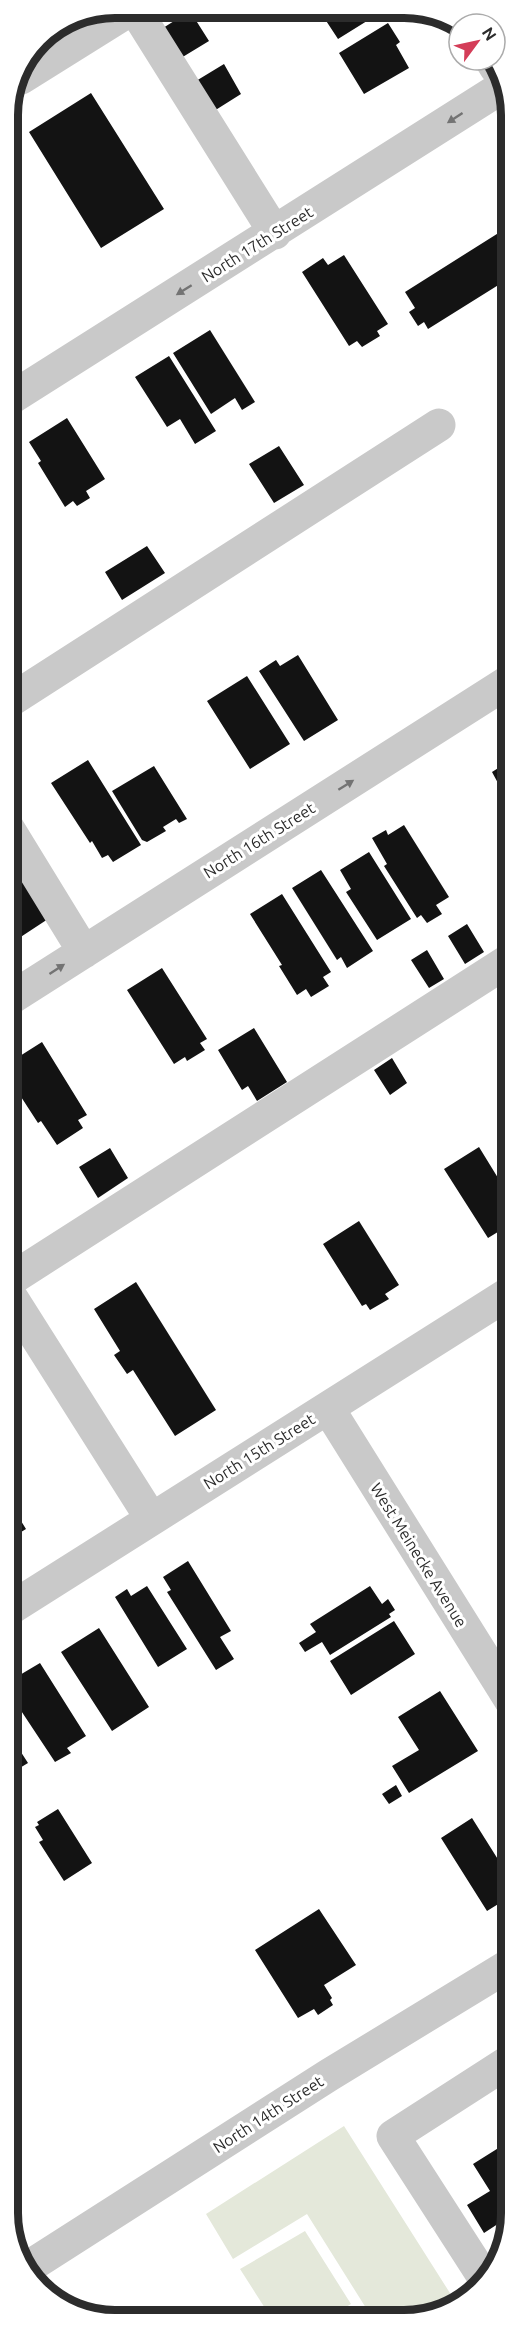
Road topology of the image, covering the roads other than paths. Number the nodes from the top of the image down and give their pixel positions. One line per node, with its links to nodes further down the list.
1 (118, 18): 3 (street)
2 (140, 18): 5 (street)
3 (27, 74)
4 (498, 90): 5 (street, North 17th Street, one-way to 5)
5 (275, 233): 6 (street, North 17th Street, one-way to 6)
6 (18, 394)
7 (439, 425): 9 (street)
8 (501, 686): 11 (street, North 16th Street, one-way to 8)
9 (18, 696)
10 (18, 844): 11 (street)
11 (84, 952): 13 (street, North 16th Street, one-way to 11)
12 (501, 966): 14 (street)
13 (18, 994)
14 (18, 1290)
15 (501, 1298): 17 (street, North 15th Street)
16 (18, 1308): 18 (street)
17 (328, 1408): 18 (street, North 15th Street); 20 (street, West Meinecke Avenue)
18 (151, 1518): 19 (street, North 15th Street)
19 (18, 1604)
20 (501, 1685)
21 (501, 1970): 23 (street, North 14th Street)
22 (501, 2066): 24 (street)
23 (33, 2264)
24 (481, 2272)

